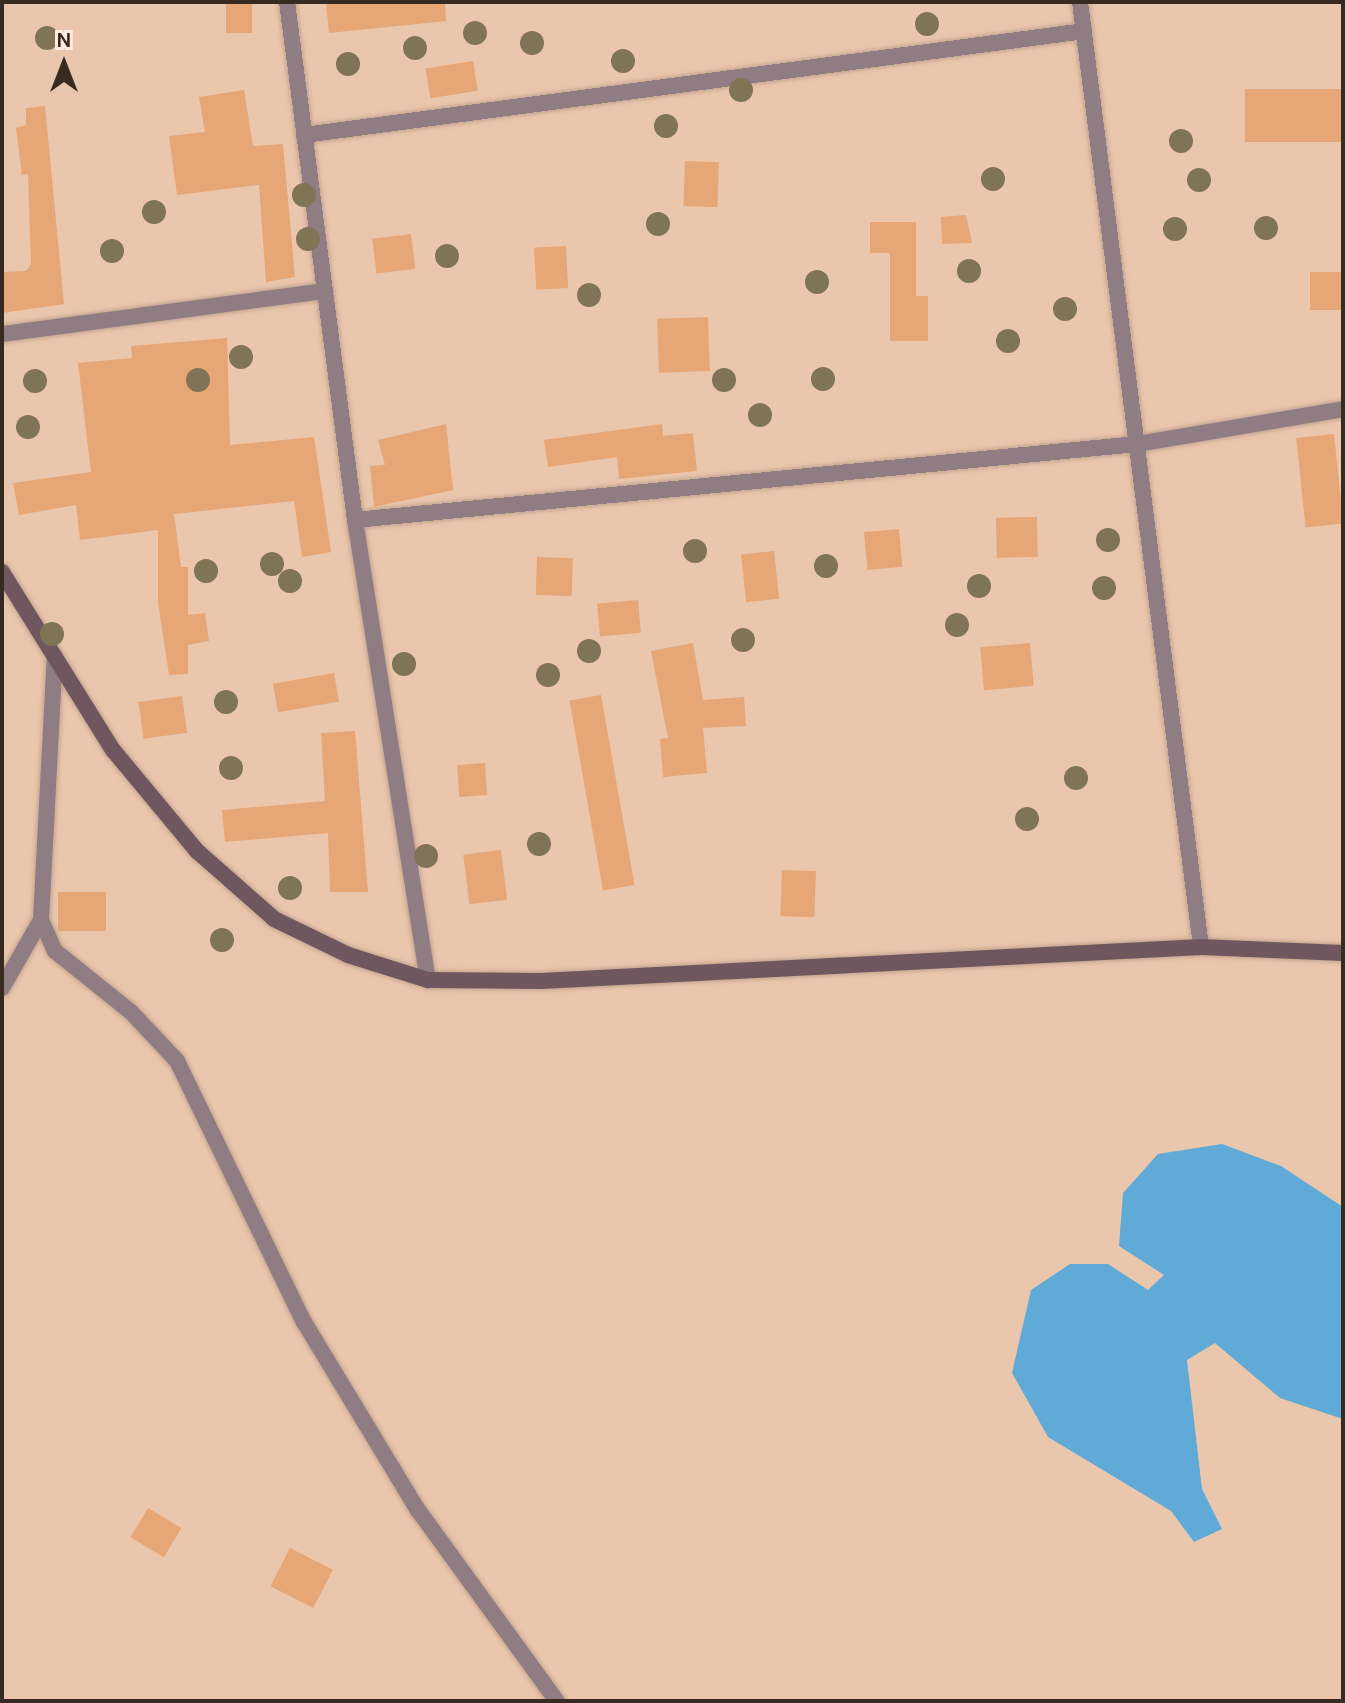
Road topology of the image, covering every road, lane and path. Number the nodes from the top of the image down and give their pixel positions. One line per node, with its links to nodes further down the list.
1 (287, 2): 4 (street)
2 (1080, 2): 3 (street)
3 (1084, 31): 4 (street); 8 (street)
4 (304, 135): 5 (street)
5 (325, 291): 6 (street); 9 (street)
6 (2, 334)
7 (1343, 409): 8 (street)
8 (1137, 444): 9 (street); 13 (street)
9 (355, 520): 15 (street)
10 (2, 572): 11 (main road)
11 (55, 657): 12 (street); 15 (main road)
12 (41, 920): 16 (street); 17 (street)
13 (1201, 947): 14 (main road); 15 (main road)
14 (1343, 953)
15 (428, 980)
16 (2, 988)
17 (557, 1701)

